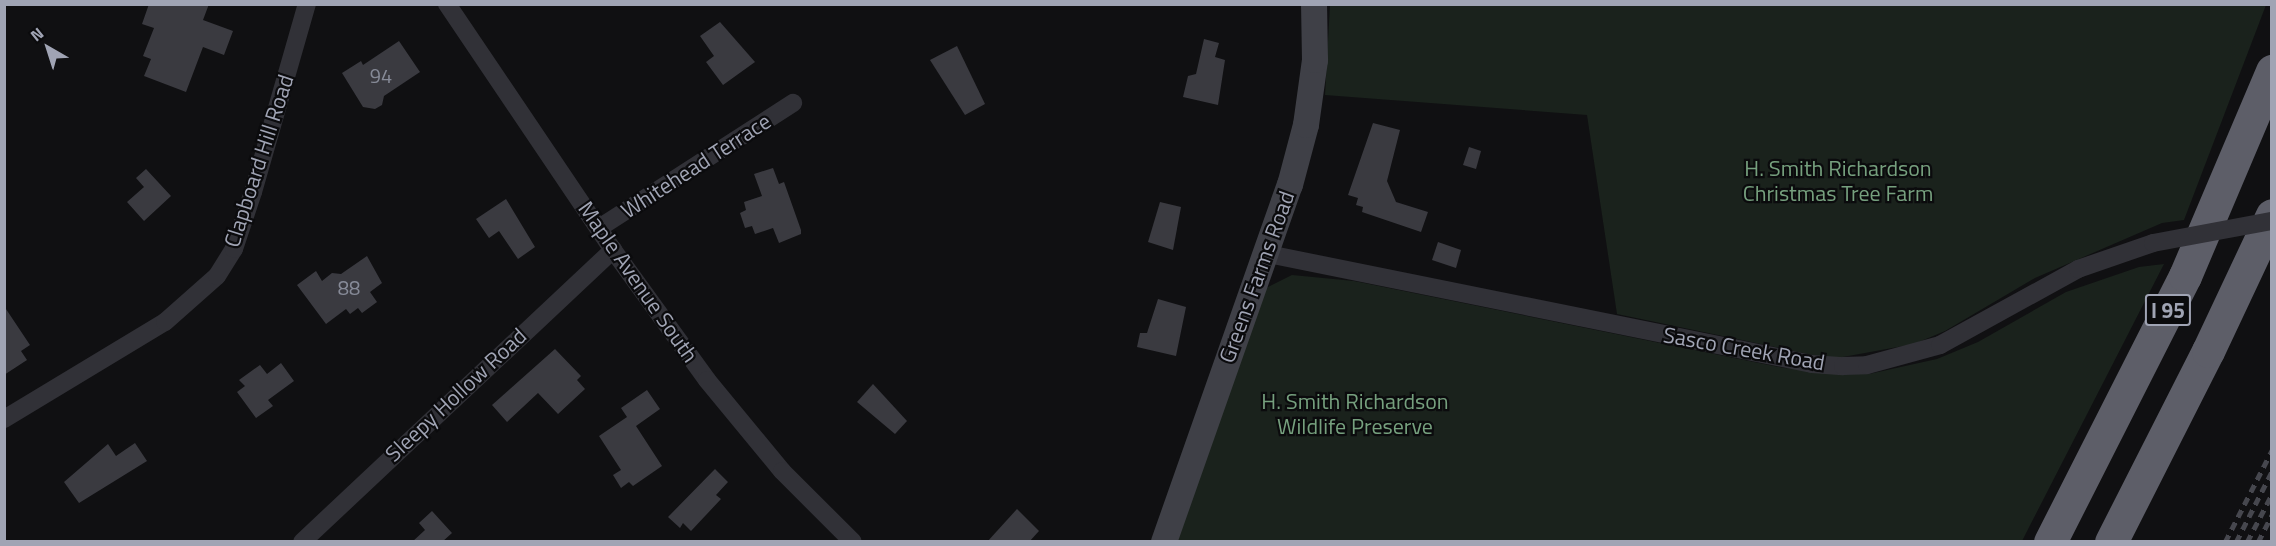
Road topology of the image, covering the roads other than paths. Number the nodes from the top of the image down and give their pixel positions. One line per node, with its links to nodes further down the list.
1 (307, 4): 11 (street, Clapboard Hill Road)
2 (447, 4): 8 (street, Maple Avenue South)
3 (1314, 4): 10 (street, Greens Farms Road)
4 (2271, 72): 15 (highway, I 95)
5 (794, 103): 8 (street, Whitehead Terrace)
6 (2271, 216): 16 (highway, I 95)
7 (2271, 221): 10 (street, Sasco Creek Road, bridge)
8 (599, 228): 9 (street, Maple Avenue South)
9 (613, 250): 12 (street, Sleepy Hollow Road); 13 (street, Maple Avenue South)
10 (1268, 254): 14 (street, Greens Farms Road)
11 (4, 419)
12 (302, 542)
13 (852, 542)
14 (1164, 542)
15 (2050, 542)
16 (2111, 542)

